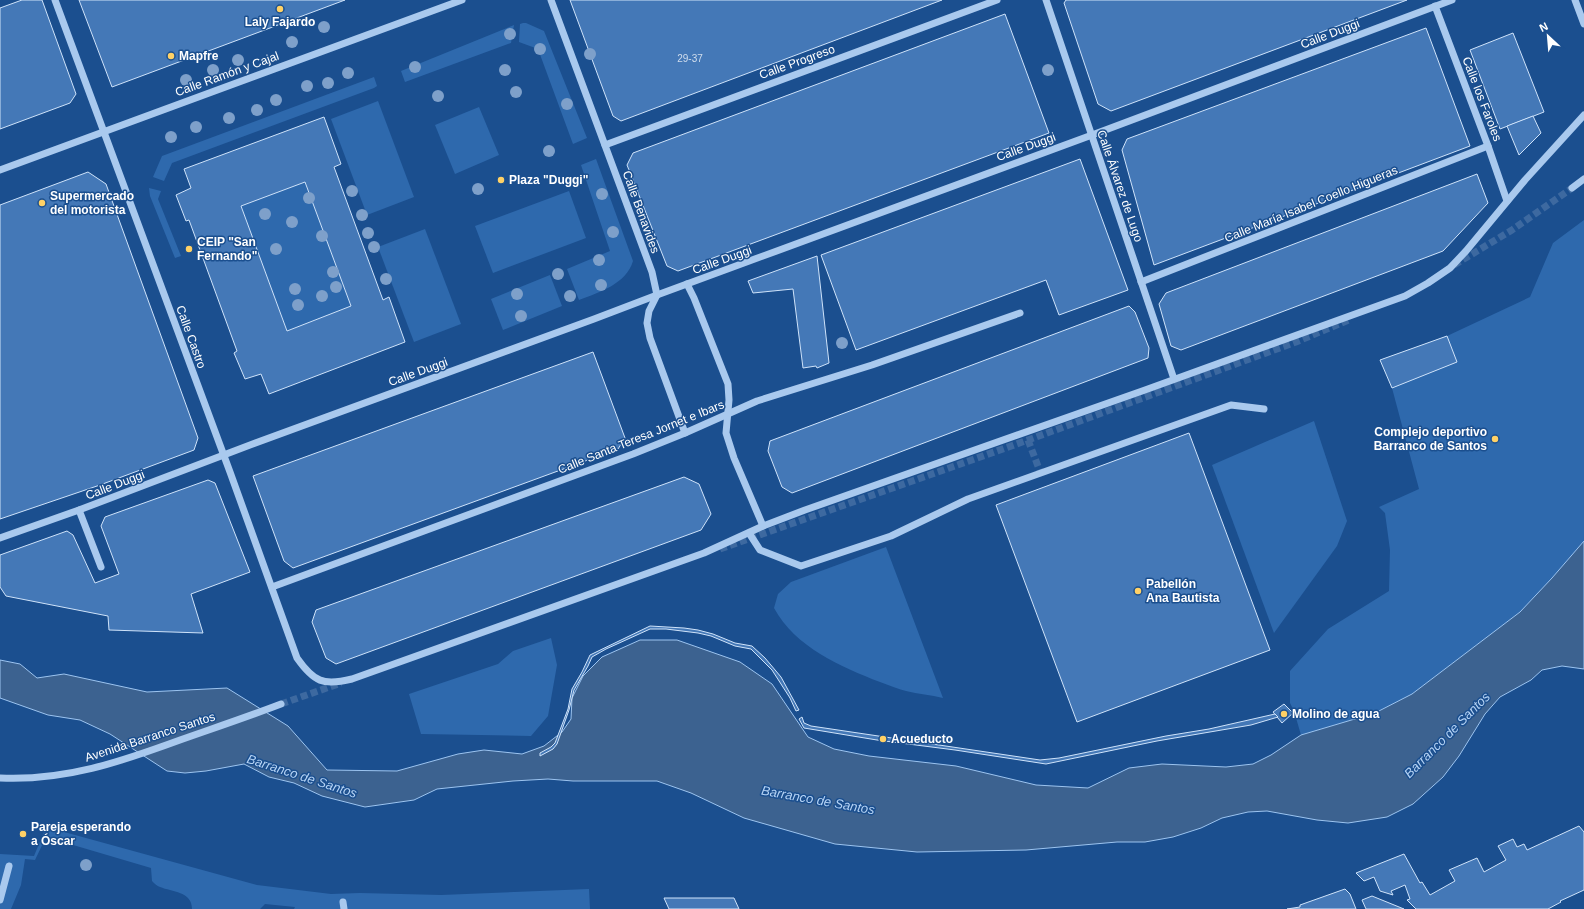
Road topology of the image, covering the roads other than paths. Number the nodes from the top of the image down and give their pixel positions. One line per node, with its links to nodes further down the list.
1 (55, 0): 11 (street, Calle Castro)
2 (462, 0): 11 (street, Calle Ramón y Cajal)
3 (551, 0): 13 (street, Calle Benavides)
4 (996, 0): 13 (street, Calle Progreso)
5 (1046, 0): 12 (street, Calle Álvarez de Lugo)
6 (1452, 0): 8 (street, Calle Duggi)
7 (1575, 0): 9 (street)
8 (1435, 6): 12 (street, Calle Duggi); 14 (street, Calle los Faroles)
9 (1584, 24)
10 (1584, 115): 18 (street)
11 (104, 131): 15 (street, Calle Ramón y Cajal); 27 (street, Calle Castro)
12 (1092, 135): 19 (street, Calle Álvarez de Lugo); 20 (street, Calle Duggi)
13 (604, 145): 21 (street, Calle Benavides)
14 (1488, 146): 18 (street, Calle los Faroles); 19 (street, Calle María Isabel Coello Higueras)
15 (0, 170)
16 (1584, 179): 17 (street)
17 (1572, 188)
18 (1507, 201): 23 (street)
19 (1141, 282): 23 (street, Calle Álvarez de Lugo)
20 (687, 284): 21 (street, Calle Duggi); 25 (street)
21 (657, 294): 26 (street); 27 (street, Calle Duggi)
22 (1020, 313): 25 (street, Calle Santa Teresa Jornet e Ibars)
23 (1174, 379): 29 (street)
24 (1264, 409): 30 (street)
25 (728, 414): 26 (street, Calle Santa Teresa Jornet e Ibars); 29 (street)
26 (686, 433): 33 (street, Calle Santa Teresa Jornet e Ibars)
27 (223, 455): 28 (street, Calle Duggi); 33 (street, Calle Castro)
28 (79, 510): 31 (street, Calle Duggi); 32 (street)
29 (763, 526): 30 (street)
30 (749, 533): 33 (street, Calle Castro)
31 (0, 538)
32 (100, 567)
33 (272, 586)
34 (281, 704): 35 (street, Avenida Barranco Santos)
35 (0, 778)
36 (9, 866): 37 (street)
37 (0, 900)

